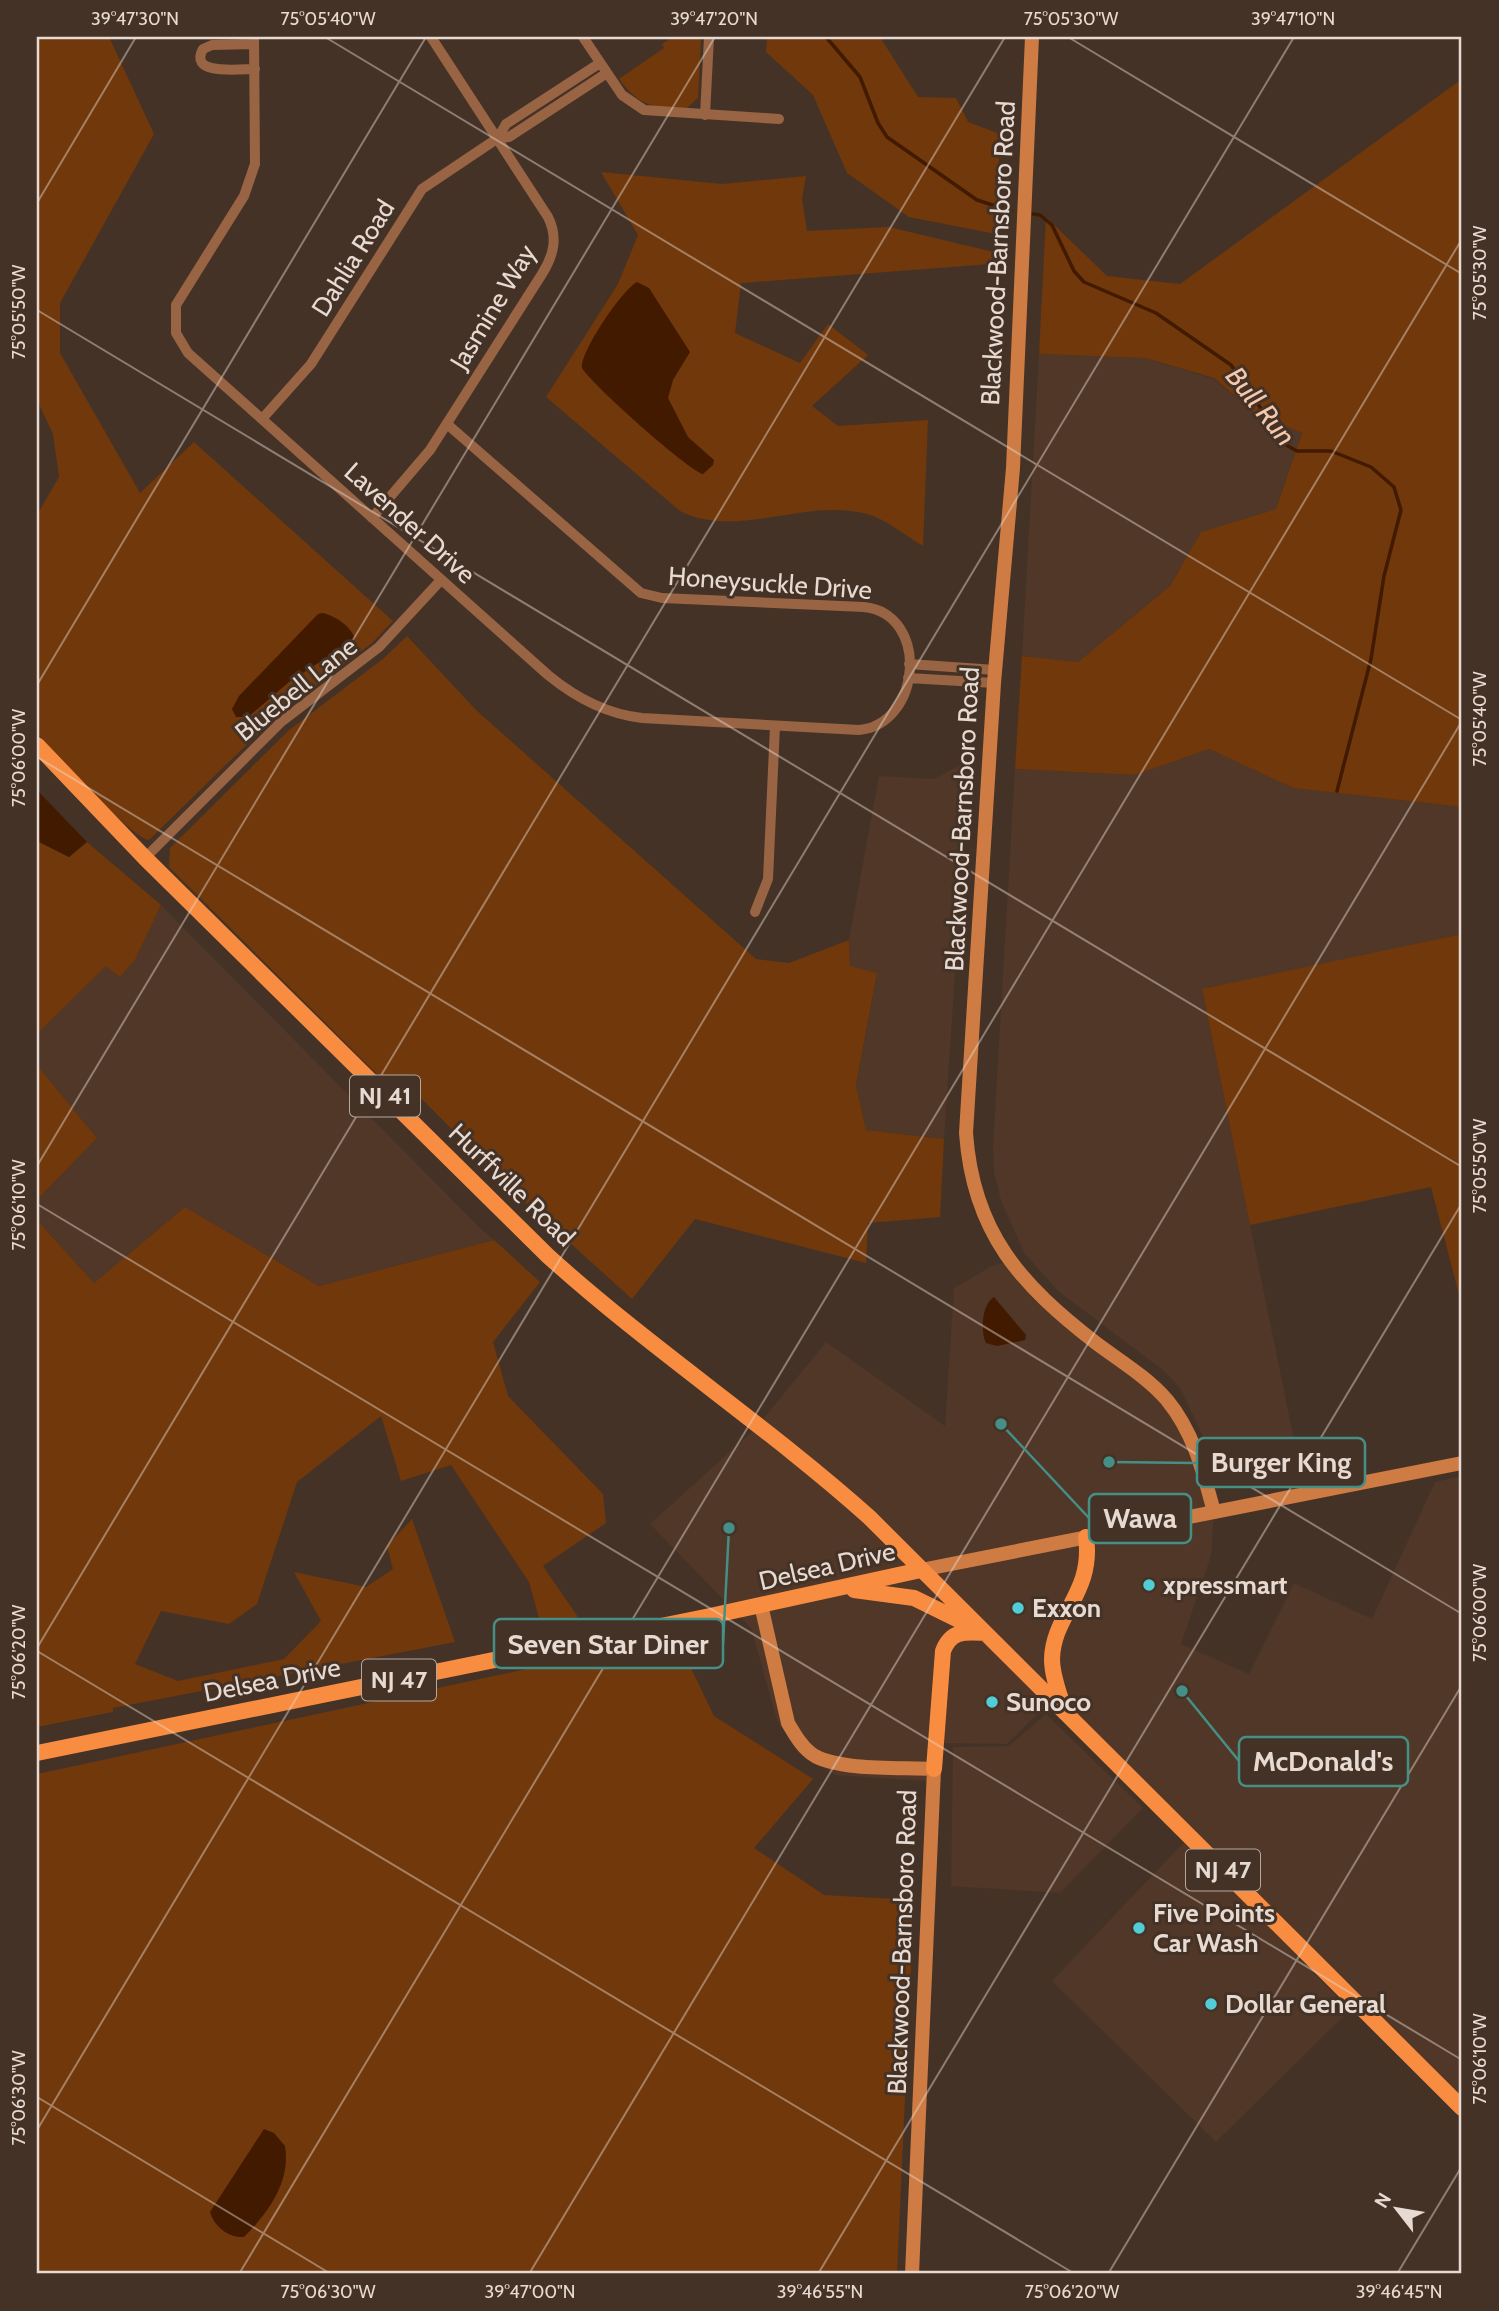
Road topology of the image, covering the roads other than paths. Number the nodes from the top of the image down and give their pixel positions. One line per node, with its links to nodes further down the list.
1 (431, 37): 11 (street, Jasmine Way)
2 (583, 37): 6 (street)
3 (709, 37): 9 (street)
4 (1032, 37): 17 (main road, Blackwood-Barnsboro Road)
5 (254, 41): 7 (street, Lavender Drive); 7 (street)
6 (600, 63): 8 (street); 11 (street, Dahlia Road)
7 (255, 69): 12 (street, Lavender Drive)
8 (607, 73): 9 (street); 11 (street, Dahlia Road)
9 (705, 115): 10 (street)
10 (779, 119)
11 (498, 138): 12 (street, Dahlia Road); 13 (street, Jasmine Way)
12 (262, 419): 14 (street, Lavender Drive)
13 (447, 424): 14 (street, Jasmine Way); 16 (street, Honeysuckle Drive)
14 (372, 518): 15 (street, Lavender Drive)
15 (441, 580): 19 (street, Lavender Drive); 21 (street, Bluebell Lane)
16 (909, 664): 17 (street); 18 (street, Lavender Drive)
17 (994, 676): 18 (street); 24 (main road, Blackwood-Barnsboro Road)
18 (908, 678): 19 (street, Lavender Drive)
19 (775, 726): 22 (street)
20 (37, 745): 21 (main road, Hurffville Road / NJ 41)
21 (145, 858): 26 (main road, Hurffville Road / NJ 41)
22 (755, 912)
23 (1462, 1463): 24 (main road)
24 (1214, 1512): 25 (main road)
25 (1086, 1537): 26 (main road); 30 (main road)
26 (921, 1570): 27 (main road, Delsea Drive / NJ 47); 29 (main road, Delsea Drive / NJ 47)
27 (841, 1589): 28 (main road, Delsea Drive / NJ 47); 29 (main road, NJ 47)
28 (761, 1605): 31 (main road, Delsea Drive / NJ 47); 32 (main road, Blackwood-Barnsboro Road)
29 (985, 1633): 30 (main road, Delsea Drive / NJ 47); 32 (main road)
30 (1066, 1714): 33 (main road, Delsea Drive / NJ 47)
31 (37, 1753)
32 (934, 1769): 34 (main road, Blackwood-Barnsboro Road)
33 (1462, 2108)
34 (912, 2274)

